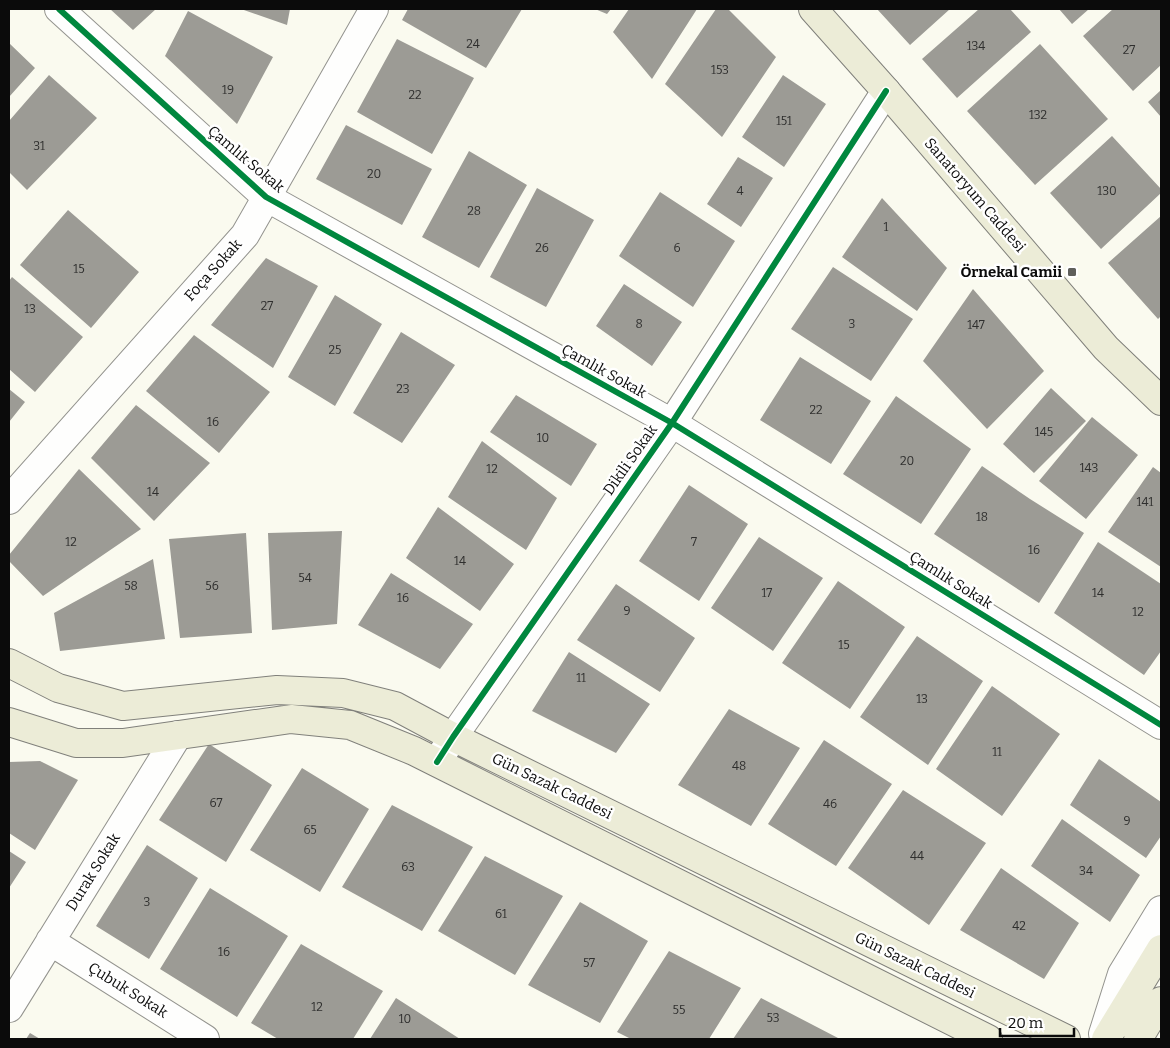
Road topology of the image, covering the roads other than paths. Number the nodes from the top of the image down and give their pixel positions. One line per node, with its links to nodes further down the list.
1 (59, 9): 5 (street, Çamlık Sokak)
2 (374, 9): 5 (street, Foça Sokak)
3 (813, 9): 4 (main road, Sanatoryum Caddesi)
4 (886, 91): 6 (main road, Sanatoryum Caddesi); 7 (street, Dikili Sokak)
5 (266, 197): 7 (street, Çamlık Sokak); 8 (street, Foça Sokak)
6 (1161, 401)
7 (672, 423): 11 (street, Çamlık Sokak); 13 (street, Dikili Sokak)
8 (9, 500)
9 (9, 663): 13 (main road, Gün Sazak Caddesi)
10 (9, 722): 12 (main road, Gün Sazak Caddesi)
11 (1161, 725)
12 (178, 735): 14 (main road, Gün Sazak Caddesi); 16 (street, Durak Sokak)
13 (453, 737): 14 (street, Dikili Sokak); 22 (main road, Gün Sazak Caddesi)
14 (437, 762): 21 (main road, Gün Sazak Caddesi)
15 (1161, 910): 23 (street)
16 (50, 941): 19 (street, Durak Sokak); 20 (street, Çubuk Sokak)
17 (1161, 949): 24 (main road)
18 (1161, 1001): 25 (main road)
19 (9, 1008)
20 (205, 1039)
21 (988, 1039)
22 (1066, 1039)
23 (1101, 1039)
24 (1106, 1039)
25 (1138, 1039)

